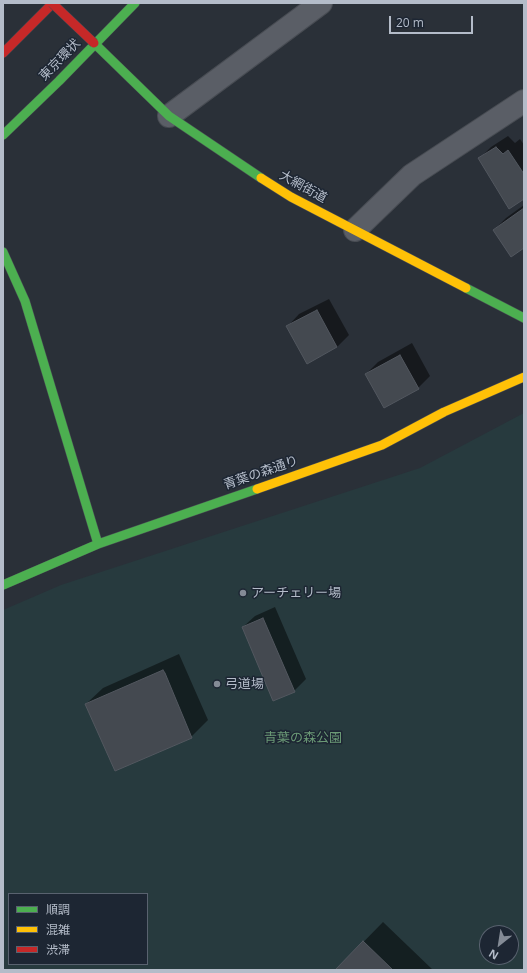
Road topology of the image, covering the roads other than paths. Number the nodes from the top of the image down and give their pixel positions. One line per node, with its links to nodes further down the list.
1 (53, 3): 4 (main road, 大網街道, bridge); 5 (main road)
2 (135, 3): 4 (main road, 東京環状)
3 (321, 3): 7 (street)
4 (94, 43): 7 (main road, 大網街道); 8 (main road, 東京環状)
5 (3, 54)
6 (524, 101): 9 (street)
7 (169, 116): 9 (main road, 大網街道)
8 (3, 135)
9 (355, 230): 11 (main road, 大網街道)
10 (3, 252): 13 (main road)
11 (524, 318)
12 (524, 377): 13 (main road, 青葉の森通り)
13 (98, 544): 14 (main road, 青葉の森通り)
14 (3, 585)

